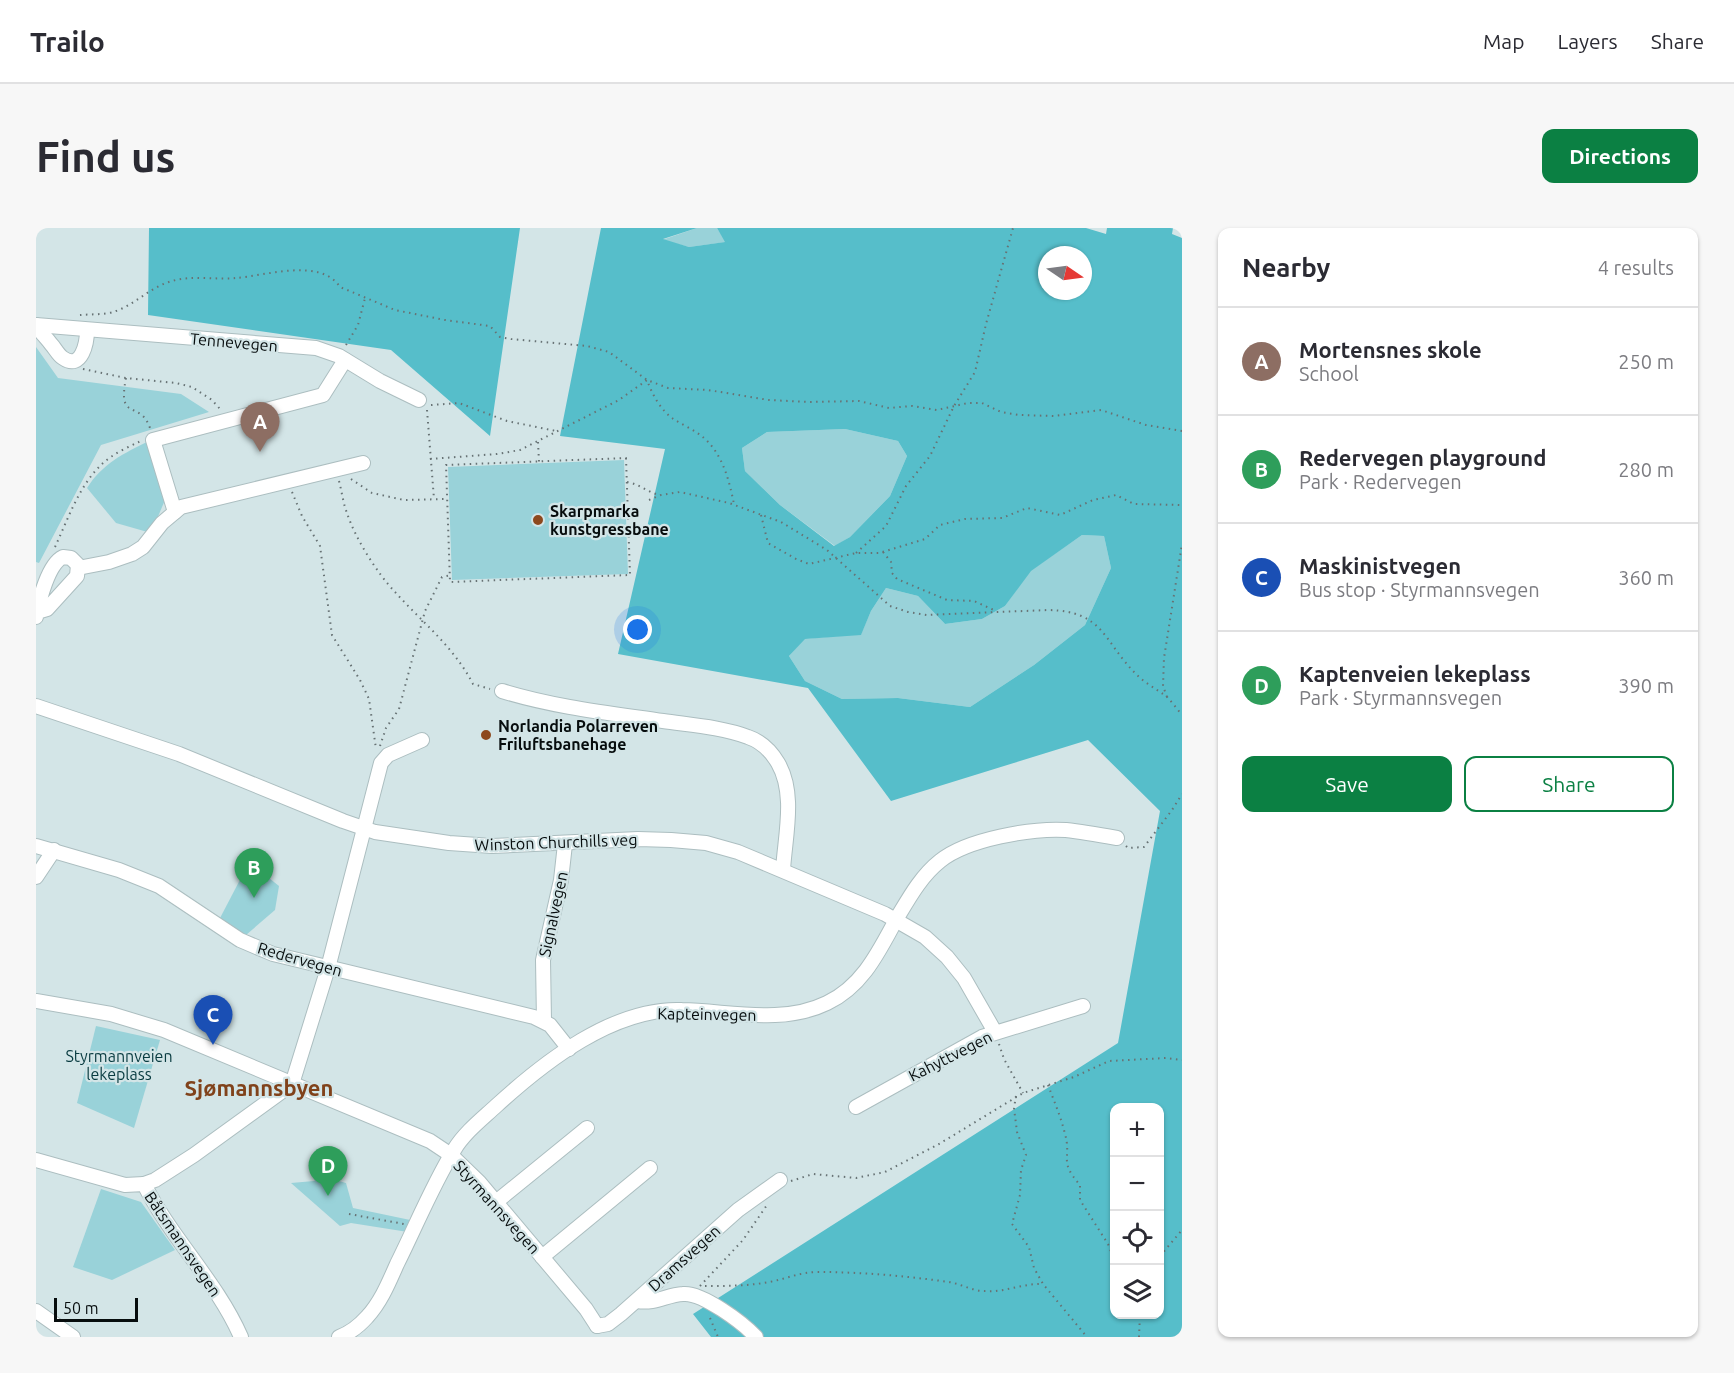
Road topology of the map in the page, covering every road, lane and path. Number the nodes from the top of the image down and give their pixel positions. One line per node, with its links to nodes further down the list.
1 (1013, 228): 11 (path)
2 (365, 298): 4 (path); 6 (path); 9 (path)
3 (36, 325): 4 (street, Tennevegen); 7 (street)
4 (62, 328): 5 (street, Tennevegen)
5 (87, 330): 6 (street, Tennevegen); 7 (street)
6 (342, 358): 10 (street, Tennevegen); 12 (street)
7 (76, 360): 8 (path)
8 (126, 378): 12 (path); 15 (path)
9 (646, 380): 11 (path); 13 (path); 27 (path)
10 (419, 400)
11 (954, 406): 14 (path); 34 (path)
12 (224, 421): 15 (street)
13 (556, 431): 16 (path); 17 (path)
14 (1182, 431)
15 (153, 440): 29 (street); 32 (path)
16 (538, 442): 17 (path); 18 (path)
17 (430, 459): 24 (path)
18 (539, 462): 22 (path); 25 (path)
19 (363, 463): 20 (street)
20 (336, 470): 21 (street); 24 (path); 41 (path)
21 (287, 482): 29 (street); 47 (path)
22 (627, 482): 23 (path); 38 (path)
23 (661, 495): 26 (path); 27 (path)
24 (434, 499): 25 (path)
25 (447, 499): 38 (path)
26 (649, 500)
27 (735, 505): 30 (path)
28 (1182, 505): 33 (path)
29 (175, 512): 36 (street)
30 (761, 515): 35 (path); 35 (path)
31 (1182, 544): 43 (path)
32 (55, 547)
33 (883, 552): 34 (path); 39 (path)
34 (856, 553): 35 (path)
35 (836, 558): 39 (path)
36 (78, 568): 37 (street); 40 (street)
37 (45, 572): 40 (street)
38 (451, 575): 41 (path)
39 (999, 612): 43 (path)
40 (36, 614)
41 (423, 620): 42 (path); 47 (path)
42 (501, 691): 54 (street)
43 (1167, 697): 45 (path)
44 (36, 706): 49 (street, Winston Churchills veg)
45 (1182, 715)
46 (422, 740): 47 (street)
47 (387, 757): 49 (street)
48 (1182, 794): 50 (path)
49 (364, 829): 51 (street, Winston Churchills veg); 57 (street)
50 (1117, 838): 56 (street, Kapteinvegen)
51 (565, 844): 54 (street, Winston Churchills veg); 60 (street, Signalvegen)
52 (36, 846): 53 (street, Redervegen)
53 (54, 850): 55 (street); 57 (street, Redervegen)
54 (783, 870): 56 (street, Winston Churchills veg)
55 (36, 877)
56 (896, 920): 61 (street, Winston Churchills veg); 62 (street, Kapteinvegen)
57 (328, 968): 60 (street, Redervegen); 64 (street)
58 (36, 1001): 64 (street, Styrmannsvegen)
59 (1083, 1006): 61 (street, Kahyttvegen)
60 (544, 1021): 62 (street)
61 (995, 1032): 66 (path); 68 (street, Kahyttvegen)
62 (569, 1049): 70 (street, Kapteinvegen)
63 (1182, 1060): 65 (path)
64 (292, 1084): 70 (street, Styrmannsvegen); 74 (street)
65 (1048, 1085): 66 (path); 80 (path)
66 (1023, 1093): 67 (path)
67 (1016, 1096): 73 (path); 83 (path)
68 (856, 1107)
69 (587, 1128): 75 (street)
70 (451, 1155): 75 (street, Styrmannsvegen); 78 (street, Kapteinvegen)
71 (36, 1160): 74 (street, Båtsmannsvegen)
72 (650, 1168): 82 (street)
73 (782, 1182): 84 (street, Dramsvegen)
74 (144, 1184): 90 (street, Båtsmannsvegen)
75 (496, 1202): 82 (street, Styrmannsvegen)
76 (768, 1204): 83 (path)
77 (349, 1214): 78 (path)
78 (416, 1226): 91 (street, Kapteinvegen)
79 (1182, 1230): 81 (path)
80 (1110, 1249)
81 (1164, 1251)
82 (542, 1257): 88 (street, Styrmannsvegen)
83 (1043, 1284): 94 (path)
84 (637, 1300): 85 (street); 88 (street, Dramsvegen)
85 (704, 1300): 92 (path); 93 (street)
86 (36, 1311): 89 (street)
87 (1140, 1319): 95 (path)
88 (596, 1331)
89 (73, 1337)
90 (242, 1337)
91 (339, 1337)
92 (718, 1337)
93 (756, 1337)
94 (1088, 1337)
95 (1139, 1337)

